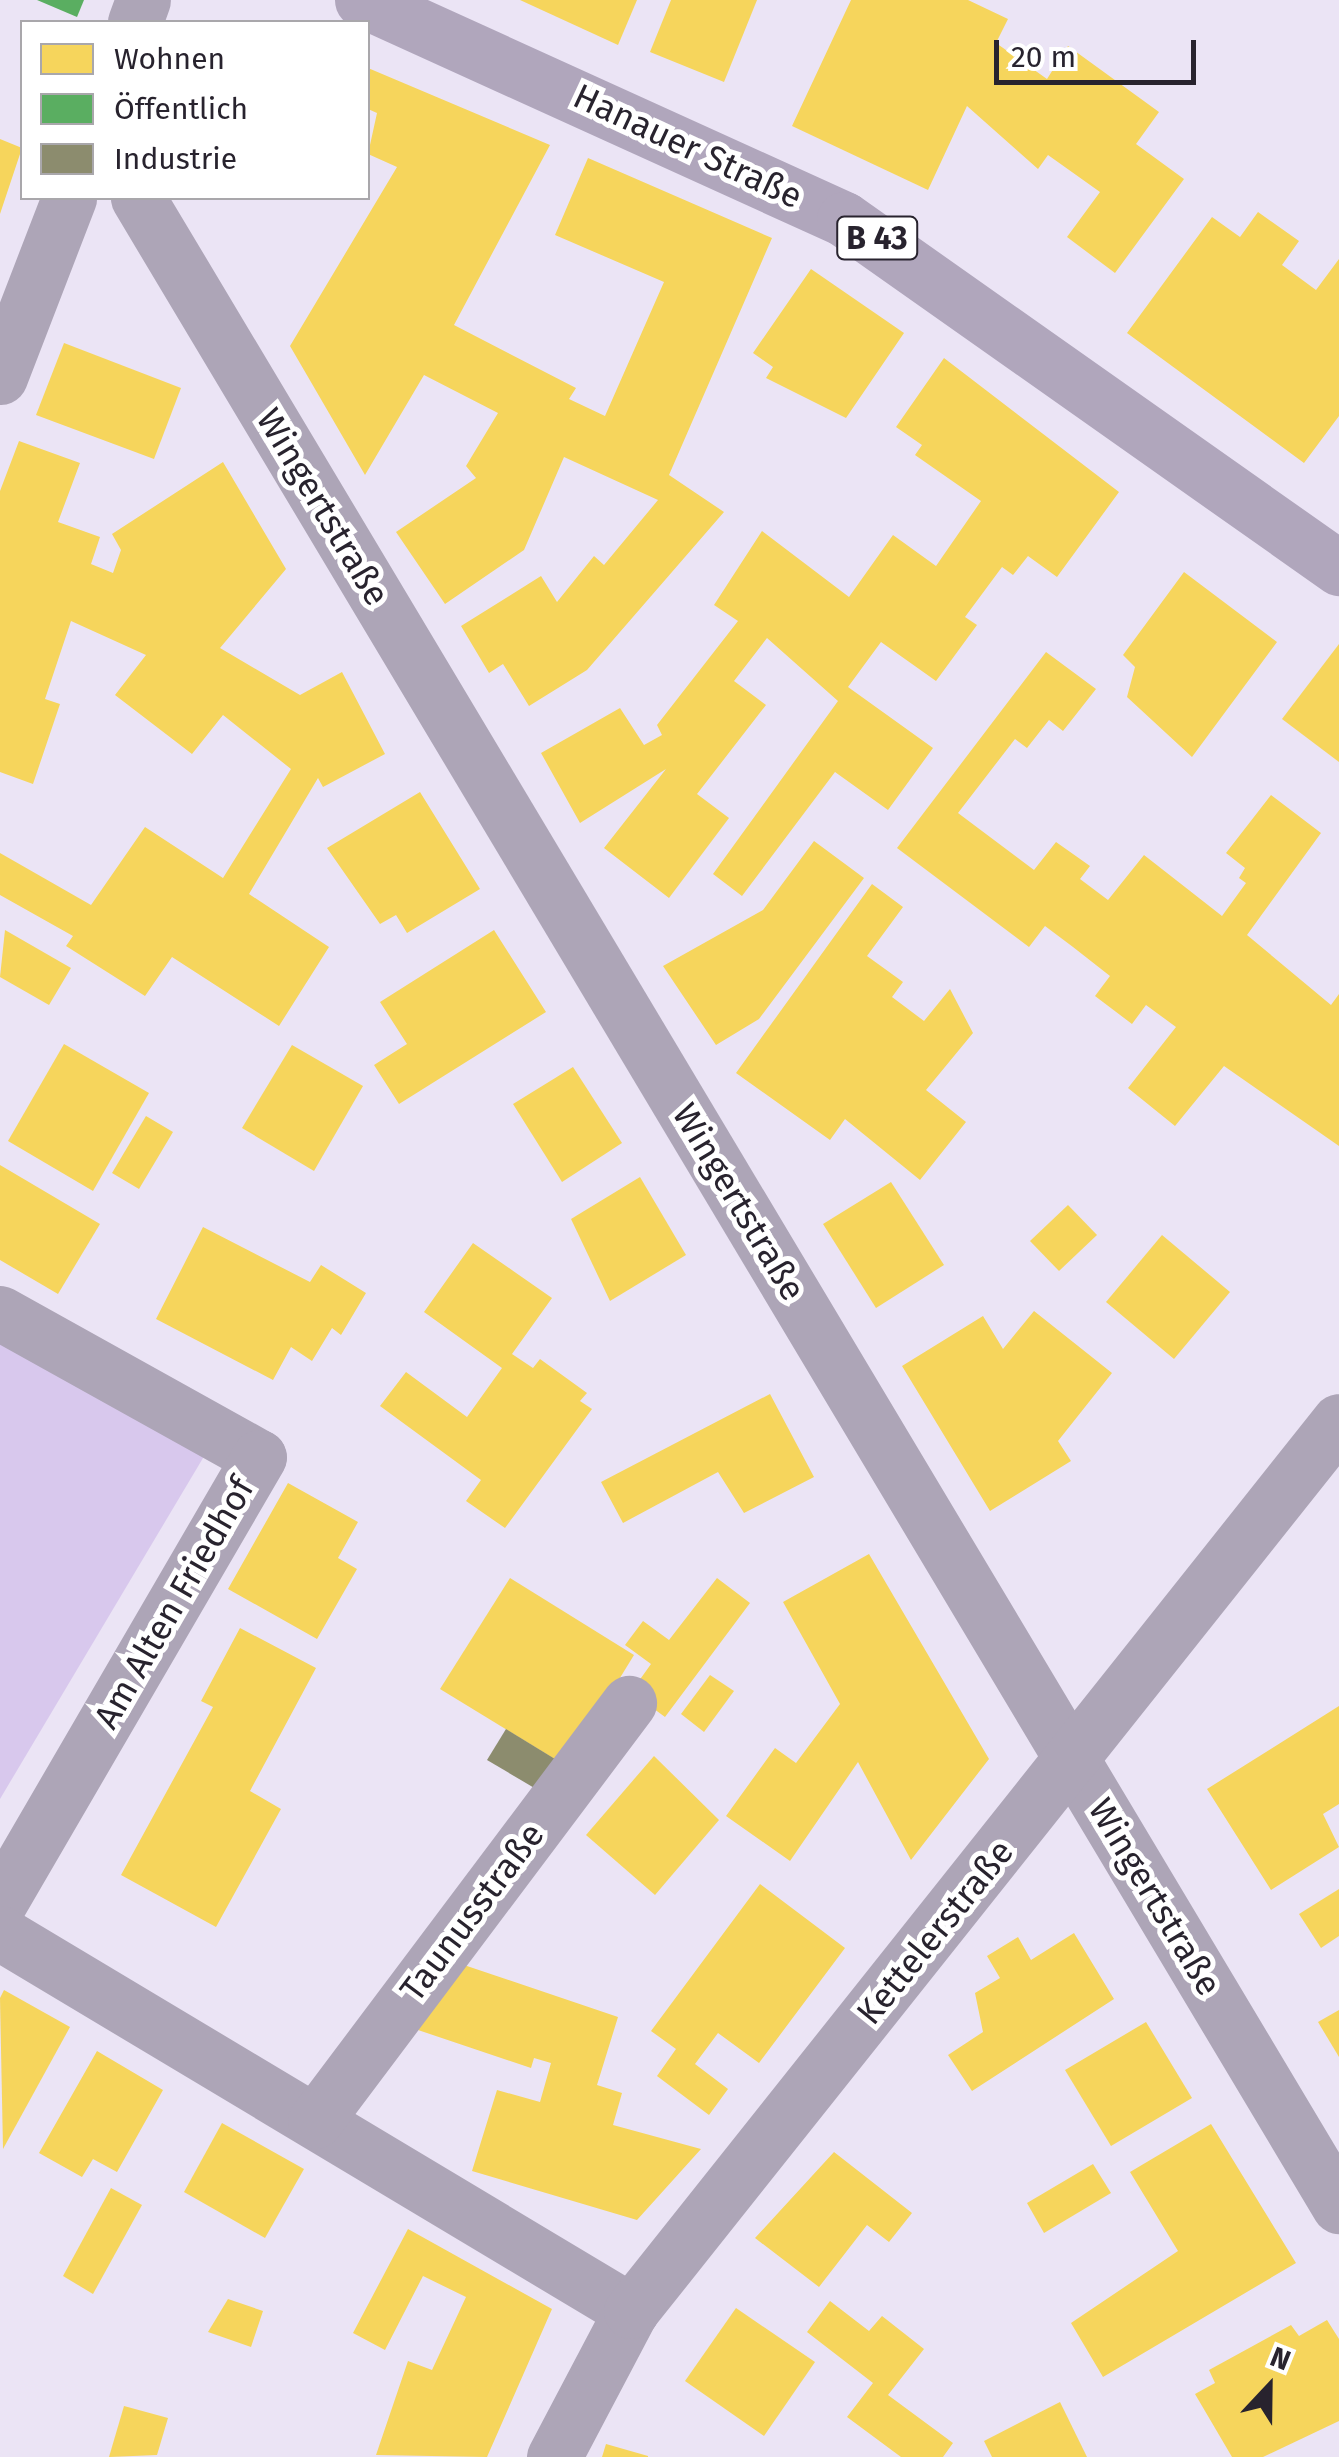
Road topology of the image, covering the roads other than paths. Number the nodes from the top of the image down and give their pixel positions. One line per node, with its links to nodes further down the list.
1 (362, 0): 5 (main road, Hanauer Straße / B 43)
2 (68, 200): 4 (street)
3 (139, 200): 9 (street, Wingertstraße)
4 (0, 377)
5 (1339, 568)
6 (0, 1313): 10 (street, Am Alten Friedhof)
7 (1339, 1421): 9 (street, Kettelerstraße)
8 (630, 1703): 12 (street, Taunusstraße)
9 (1073, 1760): 13 (street, Wingertstraße); 14 (street, Kettelerstraße)
10 (0, 1902)
11 (0, 1933): 12 (street)
12 (315, 2121): 14 (street)
13 (1339, 2206)
14 (631, 2311): 15 (street, Kettelerstraße)
15 (554, 2457)

